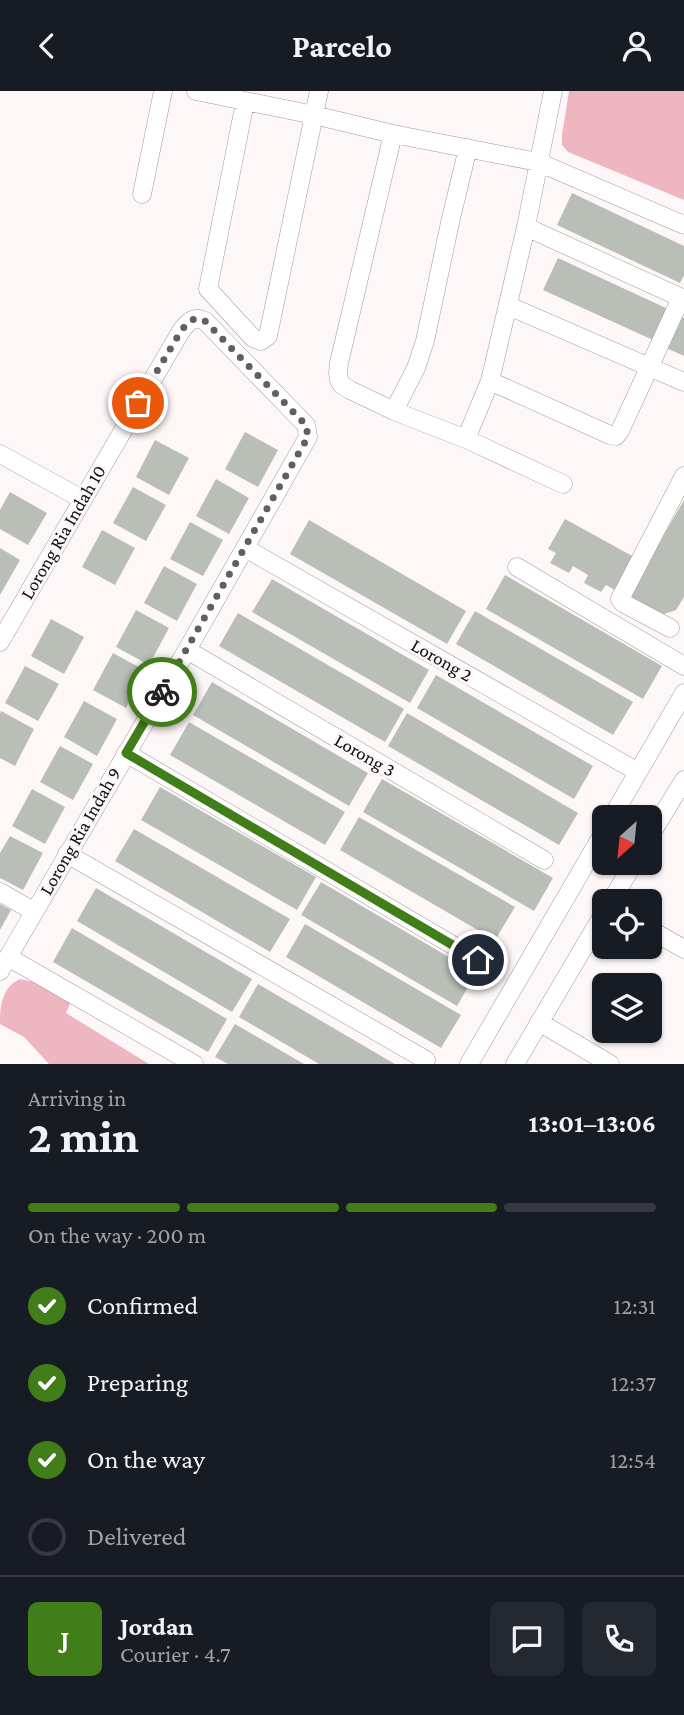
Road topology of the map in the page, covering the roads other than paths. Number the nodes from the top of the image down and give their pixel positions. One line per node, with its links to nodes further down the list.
1 (163, 91): 10 (street)
2 (196, 91): 5 (street)
3 (319, 91): 6 (street)
4 (553, 91): 9 (street)
5 (245, 101): 6 (street); 6 (street)
6 (314, 115): 7 (street)
7 (393, 134): 8 (street); 18 (street)
8 (468, 148): 9 (street); 18 (street)
9 (538, 162): 11 (street); 12 (street)
10 (142, 194)
11 (684, 225)
12 (526, 227): 13 (street); 14 (street)
13 (682, 298): 15 (street)
14 (509, 306): 15 (street); 16 (street)
15 (650, 367): 16 (street); 17 (street)
16 (490, 381): 20 (street)
17 (684, 382)
18 (394, 411): 20 (street)
19 (308, 437): 24 (street, Lorong Ria Indah 10); 25 (street, Lorong Ria Indah 9)
20 (466, 439): 23 (street)
21 (0, 454): 24 (street)
22 (684, 476): 27 (street)
23 (564, 484)
24 (82, 499): 28 (street, Lorong Ria Indah 10)
25 (245, 548): 29 (street, Lorong Ria Indah 9); 34 (street, Lorong 2)
26 (517, 566): 30 (street)
27 (677, 625): 30 (street)
28 (2, 633)
29 (187, 650): 33 (street, Lorong Ria Indah 9); 40 (street, Lorong 3)
30 (657, 650): 31 (street)
31 (684, 666)
32 (684, 693): 34 (street)
33 (126, 753): 39 (street, Lorong Ria Indah 9); 46 (street)
34 (638, 772): 36 (street)
35 (684, 780): 37 (street)
36 (619, 805)
37 (662, 816)
38 (592, 853): 51 (street)
39 (67, 855): 42 (street, Lorong Ria Indah 9); 49 (street)
40 (544, 860)
41 (0, 892): 42 (street)
42 (33, 912): 47 (street, Lorong Ria Indah 9)
43 (592, 933): 48 (street)
44 (662, 936): 45 (street)
45 (684, 949)
46 (478, 960)
47 (4, 964): 50 (street)
48 (539, 1023): 52 (street); 53 (street)
49 (426, 1060)
50 (194, 1064)
51 (469, 1064)
52 (515, 1064)
53 (610, 1064)

